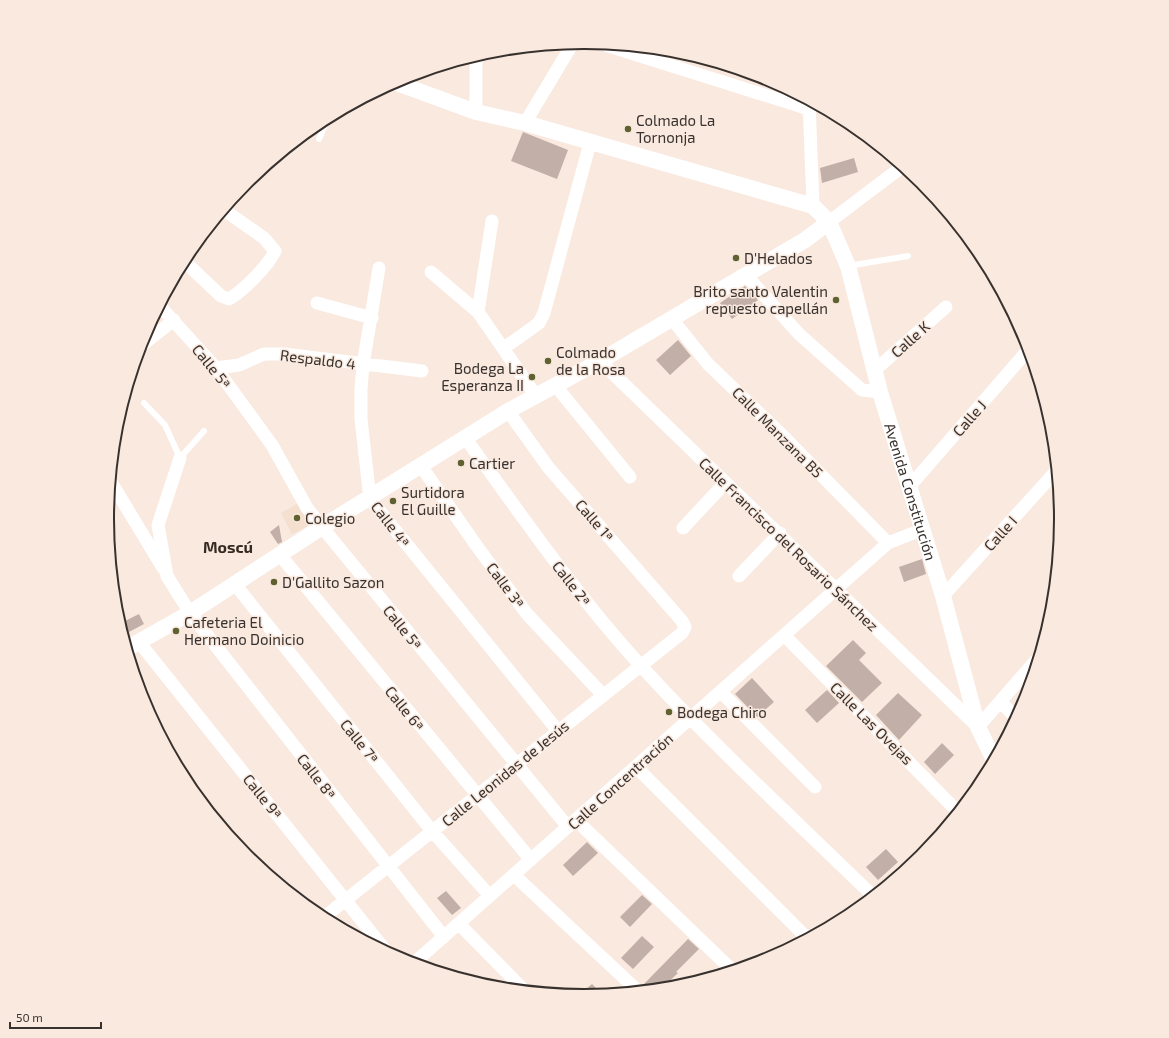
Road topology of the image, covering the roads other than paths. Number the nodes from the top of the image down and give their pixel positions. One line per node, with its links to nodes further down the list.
1 (569, 49): 8 (street)
2 (626, 51): 5 (street)
3 (476, 62): 7 (street)
4 (404, 86): 7 (street)
5 (804, 104)
6 (809, 106): 13 (street)
7 (476, 112): 8 (street)
8 (525, 123): 11 (street)
9 (324, 127): 10 (lane)
10 (319, 140)
11 (590, 143): 13 (street); 31 (street)
12 (898, 169): 16 (street)
13 (813, 206): 16 (street)
14 (228, 213): 18 (street)
15 (492, 221): 26 (street)
16 (829, 222): 19 (street, Avenida Constitución); 22 (street)
17 (908, 256): 19 (lane)
18 (189, 266)
19 (848, 266): 37 (street, Avenida Constitución)
20 (379, 268): 27 (street, Calle 4ª)
21 (431, 272): 26 (street)
22 (745, 274): 28 (street); 39 (street)
23 (317, 303): 27 (street)
24 (946, 307): 37 (street, Calle K)
25 (164, 310): 29 (street, Calle 5ª)
26 (478, 312): 31 (street)
27 (372, 318): 34 (street, Calle 4ª)
28 (672, 319): 33 (street); 57 (street, Calle Manzana B5)
29 (174, 320): 30 (street); 35 (street, Calle 5ª)
30 (150, 339)
31 (504, 348): 40 (street)
32 (1025, 354): 50 (street, Calle J)
33 (600, 361): 38 (street); 49 (street, Calle Francisco del Rosario Sánchez)
34 (363, 365): 35 (street, Respaldo 4); 36 (street, Respaldo 4); 52 (street, Calle 4ª)
35 (216, 368): 53 (street, Calle 5ª)
36 (422, 370)
37 (874, 372): 39 (street, Avenida Constitución)
38 (555, 385): 40 (street); 48 (street)
39 (880, 392): 50 (street, Avenida Constitución)
40 (536, 396): 42 (street)
41 (144, 403): 45 (lane)
42 (508, 411): 44 (street); 65 (street, Calle 1ª)
43 (204, 431): 45 (lane)
44 (466, 439): 46 (street); 68 (street, Calle 2ª)
45 (180, 458): 59 (street)
46 (421, 466): 52 (street); 71 (street, Calle 3ª)
47 (1052, 476): 63 (street, Calle I)
48 (630, 477)
49 (725, 483): 54 (street); 56 (street, Calle Francisco del Rosario Sánchez)
50 (909, 487): 55 (street, Avenida Constitución)
51 (116, 490): 59 (street, Calle 8ª)
52 (370, 499): 53 (street); 76 (street, Calle 4ª)
53 (322, 527): 58 (street); 78 (street, Calle 5ª)
54 (683, 528)
55 (921, 530): 57 (street, Calle Concentración); 63 (street, Avenida Constitución)
56 (780, 533): 60 (street); 62 (street, Calle Francisco del Rosario Sánchez)
57 (888, 543): 62 (street, Calle Concentración)
58 (280, 555): 61 (street); 81 (street, Calle 6ª)
59 (168, 576): 64 (street, Calle 8ª)
60 (739, 576)
61 (234, 583): 64 (street); 84 (street, Calle 7ª)
62 (836, 589): 66 (street, Calle Concentración); 75 (street, Calle Francisco del Rosario Sánchez)
63 (943, 596): 75 (street, Avenida Constitución)
64 (190, 613): 67 (street); 86 (street, Calle 8ª)
65 (685, 627): 68 (street, Calle Leonidas de Jesús)
66 (784, 635): 70 (street, Calle Concentración); 82 (street, Calle Las Ovejas)
67 (133, 645): 90 (street, Calle 9ª)
68 (640, 665): 71 (street, Calle Leonidas de Jesús); 74 (street, Calle 2ª)
69 (1031, 666): 72 (street)
70 (721, 692): 74 (street, Calle Concentración); 80 (street)
71 (603, 695): 76 (street, Calle Leonidas de Jesús)
72 (1001, 702): 73 (street); 75 (street)
73 (1012, 714)
74 (691, 718): 79 (street, Calle Concentración); 88 (street, Calle 2ª)
75 (978, 727): 77 (street, Avenida Constitución)
76 (558, 731): 78 (street, Calle Leonidas de Jesús)
77 (991, 755)
78 (516, 764): 81 (street, Calle Leonidas de Jesús); 83 (street, Calle 5ª)
79 (636, 767): 83 (street, Calle Concentración); 93 (street)
80 (815, 787)
81 (477, 796): 84 (street, Calle Leonidas de Jesús); 85 (street, Calle 6ª)
82 (954, 808)
83 (572, 823): 85 (street, Calle Concentración); 97 (street, Calle 5ª)
84 (432, 831): 86 (street, Calle Leonidas de Jesús); 89 (street, Calle 7ª)
85 (531, 860): 87 (street, Calle Concentración)
86 (388, 866): 90 (street, Calle Leonidas de Jesús); 94 (street, Calle 8ª)
87 (514, 875): 89 (street, Calle Concentración); 99 (street)
88 (870, 893)
89 (490, 896): 92 (street, Calle Concentración)
90 (346, 899): 91 (street, Calle Leonidas de Jesús); 95 (street, Calle 9ª)
91 (329, 913)
92 (459, 924): 94 (street, Calle Concentración); 98 (street)
93 (804, 935)
94 (444, 937): 96 (street, Calle Concentración)
95 (379, 942)
96 (419, 959)
97 (728, 966)
98 (518, 984)
99 (633, 986)

